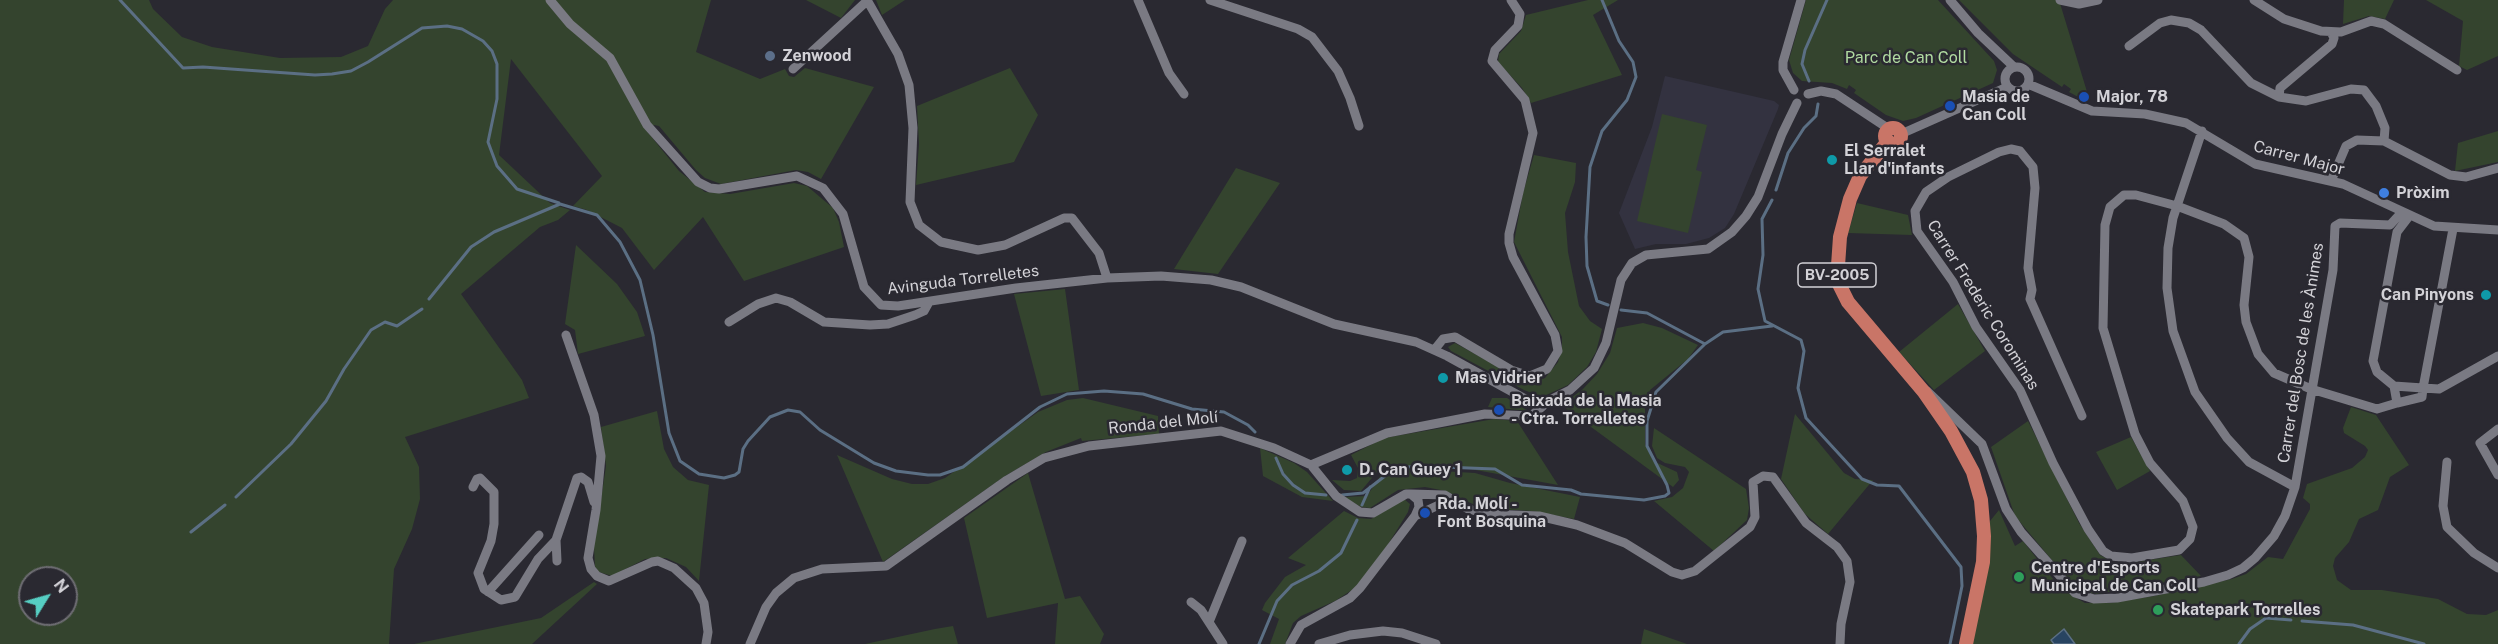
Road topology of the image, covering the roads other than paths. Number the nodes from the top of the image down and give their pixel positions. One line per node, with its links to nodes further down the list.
1 (550, 0): 36 (street, Avinguda Torrelletes)
2 (1138, 0): 19 (street)
3 (1210, 0): 23 (street)
4 (1511, 0): 39 (street)
5 (1801, 0): 18 (street)
6 (1950, 0): 13 (street)
7 (2060, 0): 8 (street)
8 (2098, 0)
9 (2254, 0): 11 (street)
10 (867, 1): 14 (street); 35 (street)
11 (2331, 32): 15 (street); 21 (street)
12 (2129, 46): 21 (street)
13 (2014, 67): 16 (street); 17 (street)
14 (793, 69)
15 (2457, 70)
16 (2028, 84): 17 (street); 24 (street, Carrer Major)
17 (2007, 87): 25 (street, BV-2005)
18 (1794, 90): 20 (street); 22 (street)
19 (1184, 94)
20 (1808, 94): 22 (street); 25 (street)
21 (2279, 97): 26 (street)
22 (1797, 103): 46 (street)
23 (1359, 126)
24 (2202, 132): 28 (street, Carrer Major); 29 (street)
25 (1893, 135): 41 (main road, BV-2005)
26 (2384, 141): 27 (street); 28 (street)
27 (2498, 168)
28 (2331, 181): 30 (street, Carrer Major)
29 (2177, 206): 43 (street); 47 (street, Carrer Frederic Corominas); 53 (street)
30 (2406, 213): 31 (street); 32 (street, Carrer Major); 34 (street)
31 (2390, 225): 34 (street); 43 (street, Carrer del Bosc de les Ànimes)
32 (2453, 229): 33 (street, Carrer Major); 44 (street)
33 (2498, 230)
34 (2397, 232): 42 (street)
35 (1107, 278): 36 (street, Avinguda Torrelletes); 39 (street, Avinguda Torrelletes)
36 (929, 302): 37 (street)
37 (729, 322)
38 (566, 334): 58 (street)
39 (1435, 349): 46 (street, Avinguda Torrelletes)
40 (2498, 356): 44 (street)
41 (1918, 385): 53 (street, Carrer del Bosc de les Ànimes); 75 (main road, BV-2005)
42 (2394, 386): 44 (street); 45 (street)
43 (2311, 388): 45 (street); 53 (street, Carrer del Bosc de les Ànimes)
44 (2423, 388): 45 (street)
45 (2397, 403)
46 (1543, 406): 50 (street)
47 (2082, 416)
48 (2498, 429): 51 (street)
49 (2447, 462): 64 (street)
50 (1311, 465): 55 (street, Ronda del Molí); 69 (street, Ronda del Molí)
51 (2498, 474)
52 (500, 485): 56 (street)
53 (2295, 487)
54 (473, 488): 56 (street)
55 (1411, 494): 57 (street); 59 (street)
56 (495, 497): 65 (street)
57 (1460, 505): 59 (street); 74 (street)
58 (596, 510): 61 (street); 68 (street)
59 (1415, 516): 71 (street)
60 (539, 535): 65 (street)
61 (556, 540): 63 (street); 65 (street)
62 (1242, 541): 67 (street)
63 (558, 561)
64 (2498, 568)
65 (488, 592)
66 (1191, 602): 67 (street)
67 (1209, 622): 70 (street)
68 (706, 644)
69 (750, 644)
70 (1223, 644)
71 (1290, 644)
72 (1319, 644): 73 (street)
73 (1436, 644)
74 (1840, 644)
75 (1966, 644)

